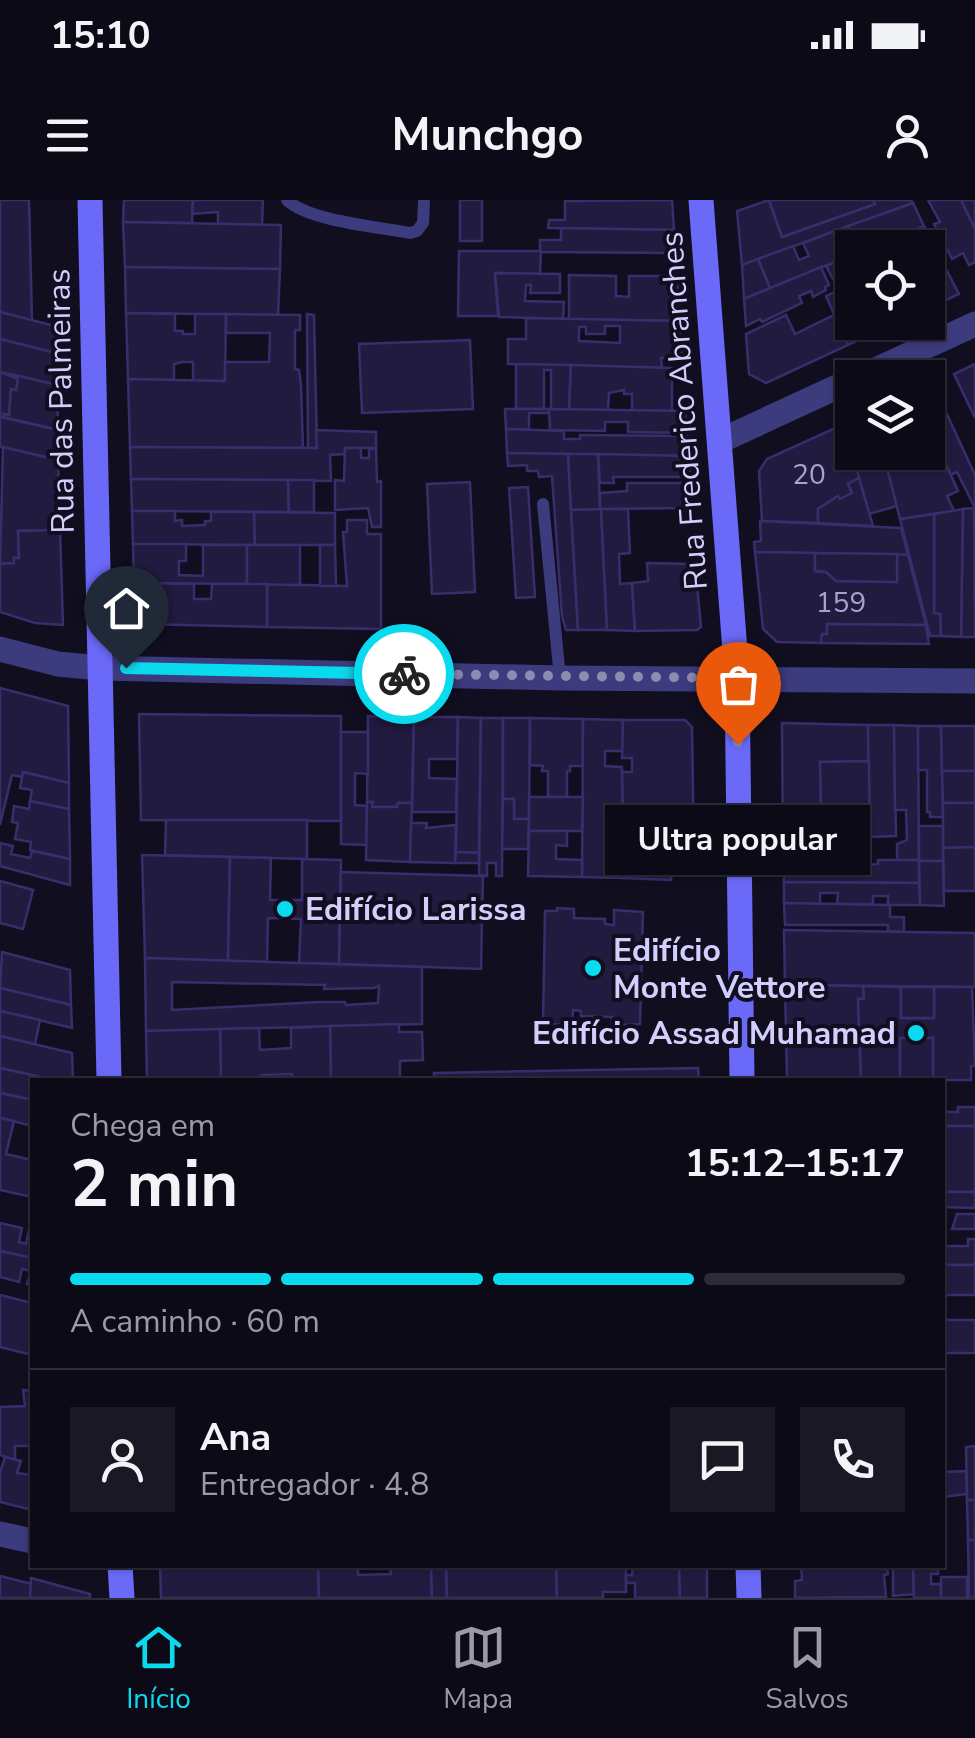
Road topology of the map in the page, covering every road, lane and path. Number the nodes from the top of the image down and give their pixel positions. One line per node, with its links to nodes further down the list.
1 (90, 200): 11 (street, Rua das Palmeiras)
2 (287, 200): 3 (lane)
3 (424, 200)
4 (701, 200): 8 (street, Rua Frederico Abranches)
5 (975, 324): 6 (street)
6 (896, 360)
7 (835, 388): 8 (street)
8 (720, 441): 13 (street, Rua Frederico Abranches)
9 (543, 504): 12 (lane)
10 (0, 649): 11 (street)
11 (100, 668): 12 (street); 15 (street, Rua das Palmeiras)
12 (560, 678): 13 (street)
13 (736, 678): 14 (street); 16 (street, Rua Frederico Abranches)
14 (975, 681)
15 (109, 1078)
16 (742, 1078)
17 (0, 1534): 18 (street)
18 (30, 1542)
19 (120, 1568): 21 (street)
20 (748, 1568): 22 (street)
21 (122, 1598)
22 (749, 1598)

